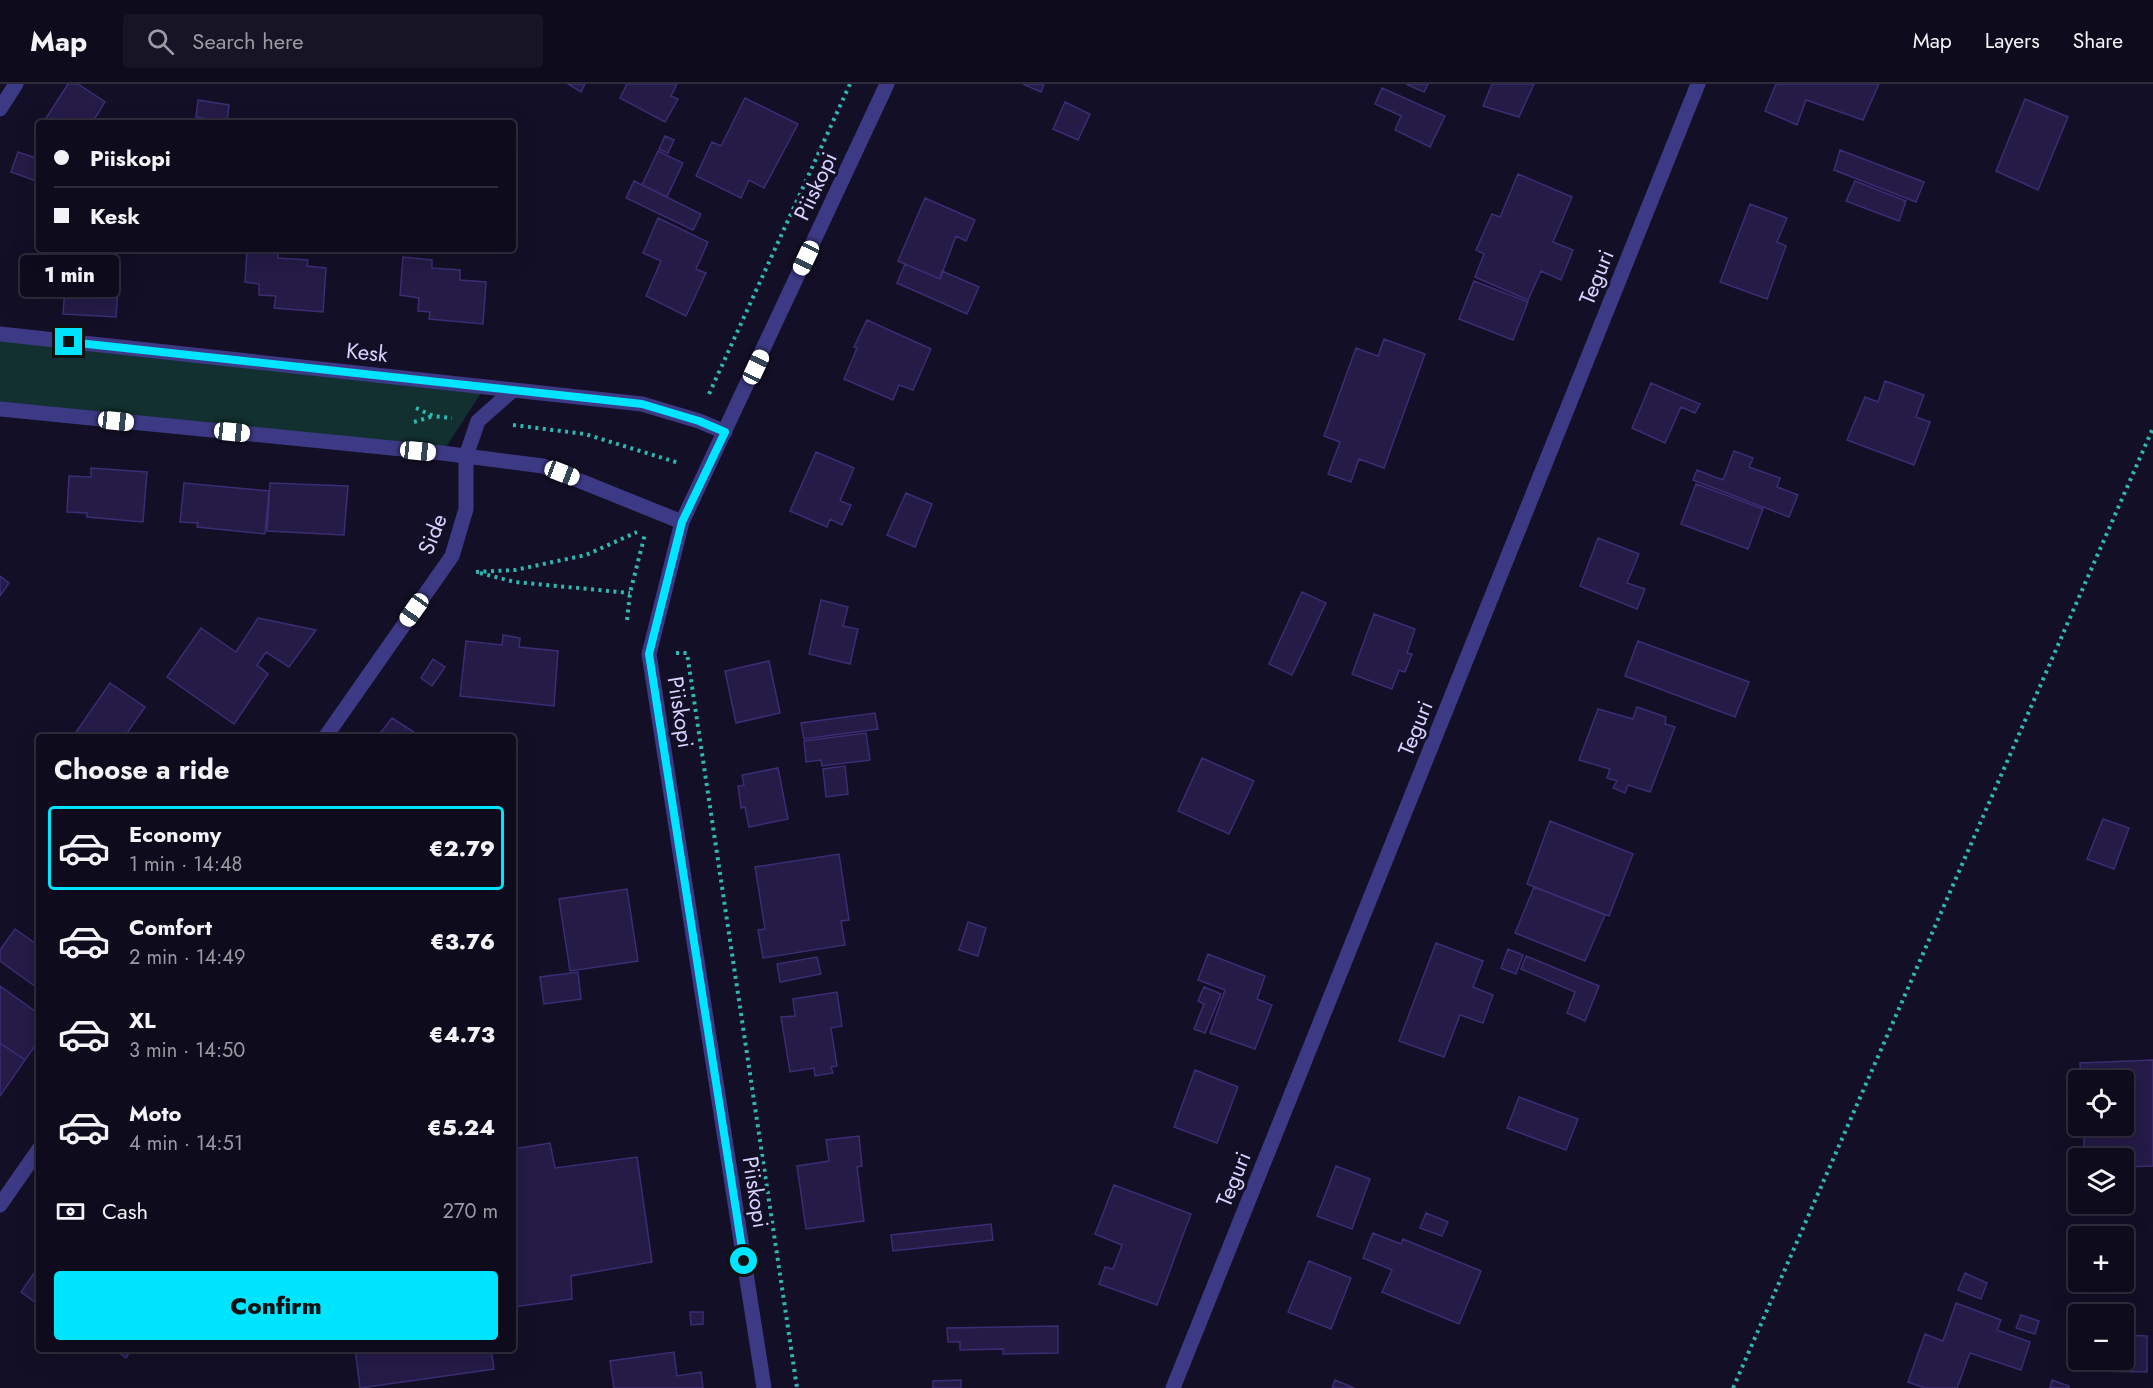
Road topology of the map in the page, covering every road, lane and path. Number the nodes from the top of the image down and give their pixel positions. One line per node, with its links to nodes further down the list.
1 (16, 84): 5 (street)
2 (850, 84): 11 (path)
3 (887, 84): 13 (street, Piiskopi)
4 (1698, 84): 25 (street, Teguri)
5 (0, 109)
6 (0, 334): 7 (street, Kesk)
7 (513, 390): 10 (street); 11 (street, Kesk)
8 (0, 409): 14 (street)
9 (433, 416): 10 (path)
10 (478, 421): 14 (street, Side); 15 (path)
11 (699, 421): 13 (street, Kesk)
12 (2153, 428): 26 (path)
13 (725, 432): 16 (street, Piiskopi)
14 (466, 456): 16 (street); 20 (street, Side)
15 (679, 463)
16 (682, 522): 23 (street, Piiskopi)
17 (647, 528): 18 (path)
18 (630, 593)
19 (687, 653): 24 (path)
20 (327, 734)
21 (36, 1153): 22 (street)
22 (0, 1205)
23 (764, 1388)
24 (796, 1388)
25 (1173, 1388)
26 (1733, 1388)

